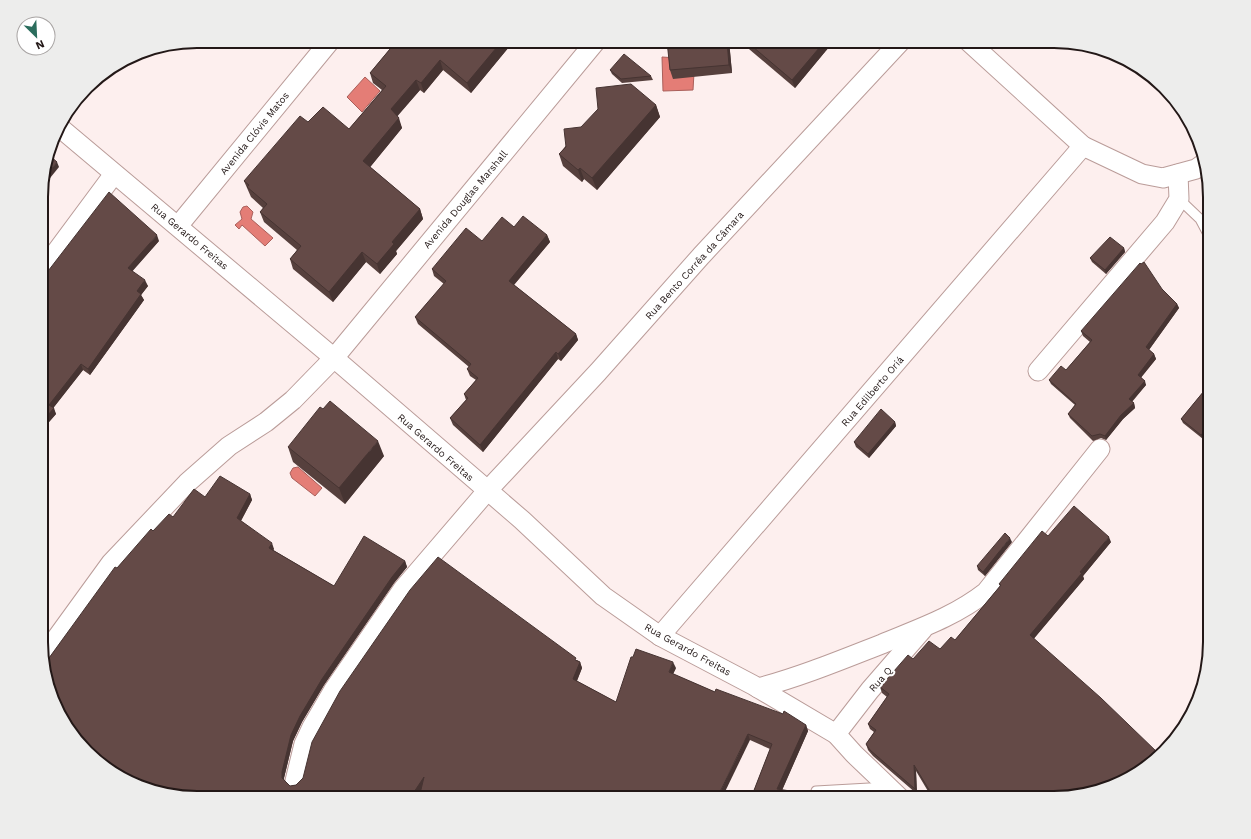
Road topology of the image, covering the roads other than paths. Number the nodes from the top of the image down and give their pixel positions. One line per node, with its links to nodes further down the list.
1 (324, 48): 12 (street, Avenida Clóvis Matos)
2 (590, 48): 14 (street, Avenida Douglas Marshall)
3 (895, 48): 17 (street, Rua Bento Corrêa da Câmara)
4 (976, 48): 6 (street)
5 (63, 131): 8 (street, Rua Gerardo Freitas)
6 (1084, 146): 9 (street); 19 (street, Rua Edilberto Oriá)
7 (1200, 166): 9 (street)
8 (114, 174): 12 (street, Rua Gerardo Freitas); 13 (street)
9 (1178, 174): 10 (street)
10 (1179, 200): 11 (lane); 15 (street)
11 (1203, 225)
12 (178, 226): 14 (street, Rua Gerardo Freitas)
13 (48, 263)
14 (334, 358): 17 (street, Rua Gerardo Freitas); 20 (street, Avenida Douglas Marshall)
15 (1038, 371)
16 (1100, 449): 18 (street)
17 (487, 491): 19 (street, Rua Gerardo Freitas); 23 (street, Rua Bento Corrêa da Câmara)
18 (926, 626): 21 (street); 22 (street, Rua Q)
19 (660, 636): 21 (street, Rua Gerardo Freitas)
20 (48, 650)
21 (758, 688): 22 (street, Rua Gerardo Freitas)
22 (836, 734): 24 (street, Rua Gerardo Freitas)
23 (295, 781)
24 (893, 791)

